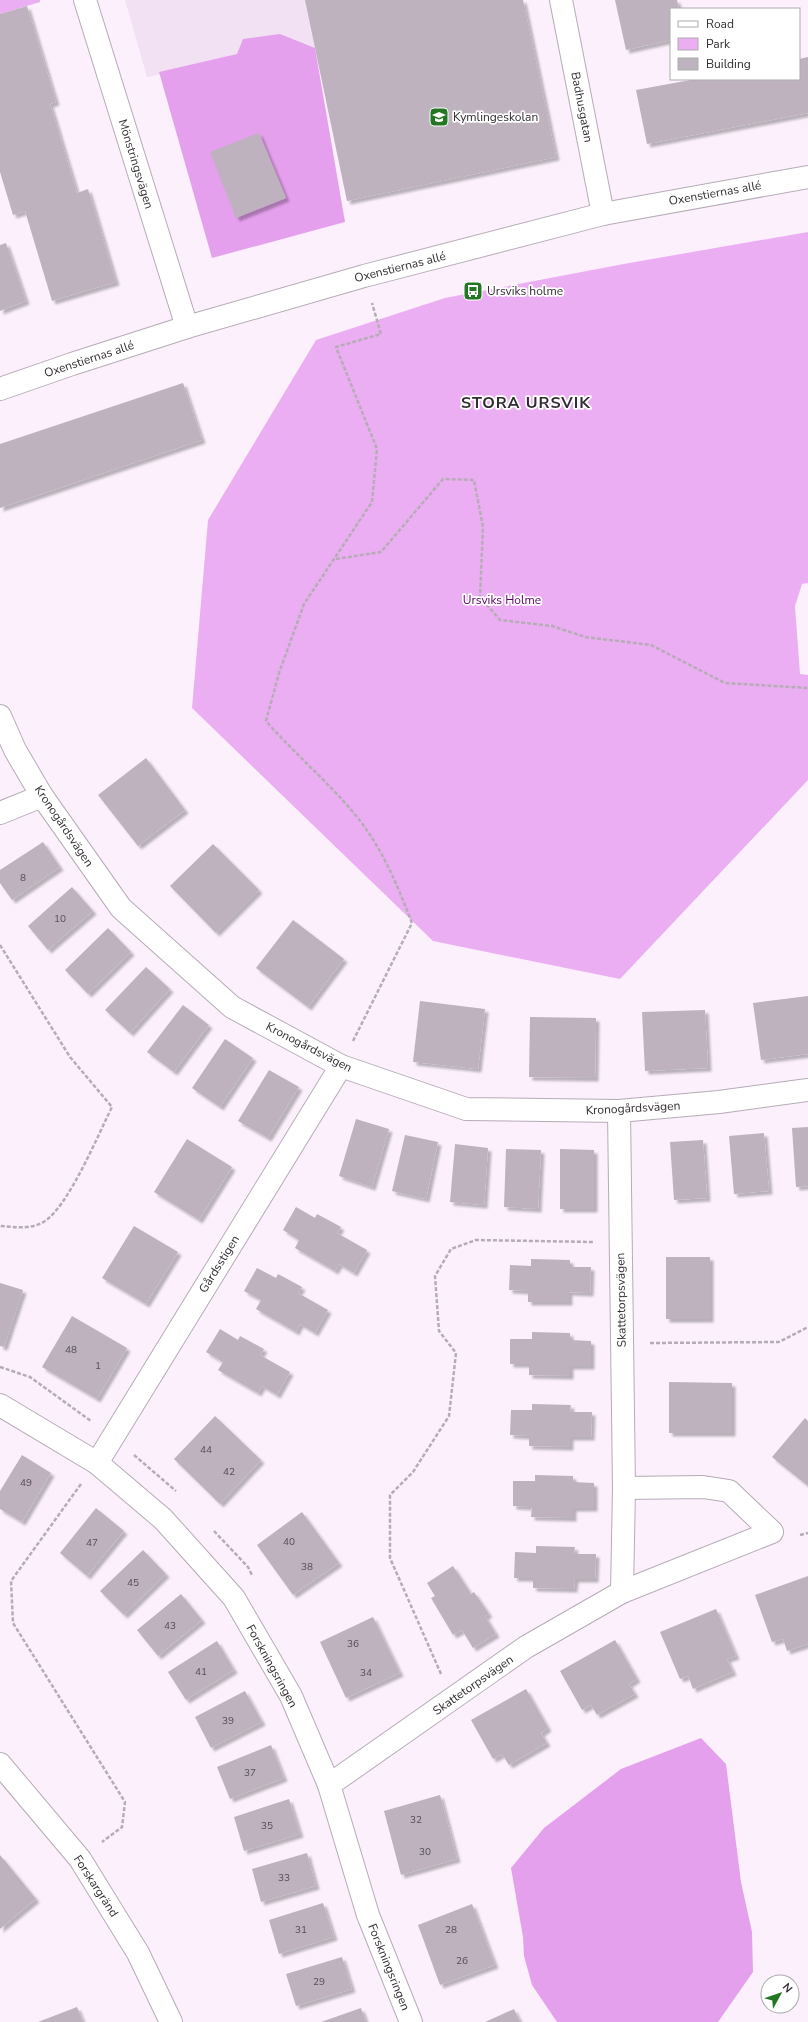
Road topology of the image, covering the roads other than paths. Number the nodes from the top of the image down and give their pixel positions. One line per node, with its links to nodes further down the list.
1 (85, 0): 5 (street, Mönstringsvägen)
2 (561, 0): 4 (street, Badhusgatan)
3 (808, 177): 4 (street, Oxenstiernas allé)
4 (603, 214): 5 (street, Oxenstiernas allé)
5 (188, 327): 6 (street, Oxenstiernas allé)
6 (0, 389)
7 (0, 716): 8 (street, Kronogårdsvägen)
8 (42, 796): 9 (street); 10 (street, Kronogårdsvägen)
9 (0, 813)
10 (341, 1066): 12 (street, Kronogårdsvägen); 14 (street, Gårdsstigen)
11 (808, 1090): 12 (street, Kronogårdsvägen)
12 (619, 1111): 15 (street, Skattetorpsvägen)
13 (0, 1405): 14 (street, Forskningsringen)
14 (97, 1463): 18 (street, Forskningsringen)
15 (624, 1488): 16 (street, Skattetorpsvägen); 16 (street, Skattetorpsvägen)
16 (622, 1592): 18 (street, Skattetorpsvägen)
17 (0, 1764): 19 (street, Forskargränd)
18 (329, 1785): 20 (street, Forskningsringen)
19 (171, 2022)
20 (411, 2022)

